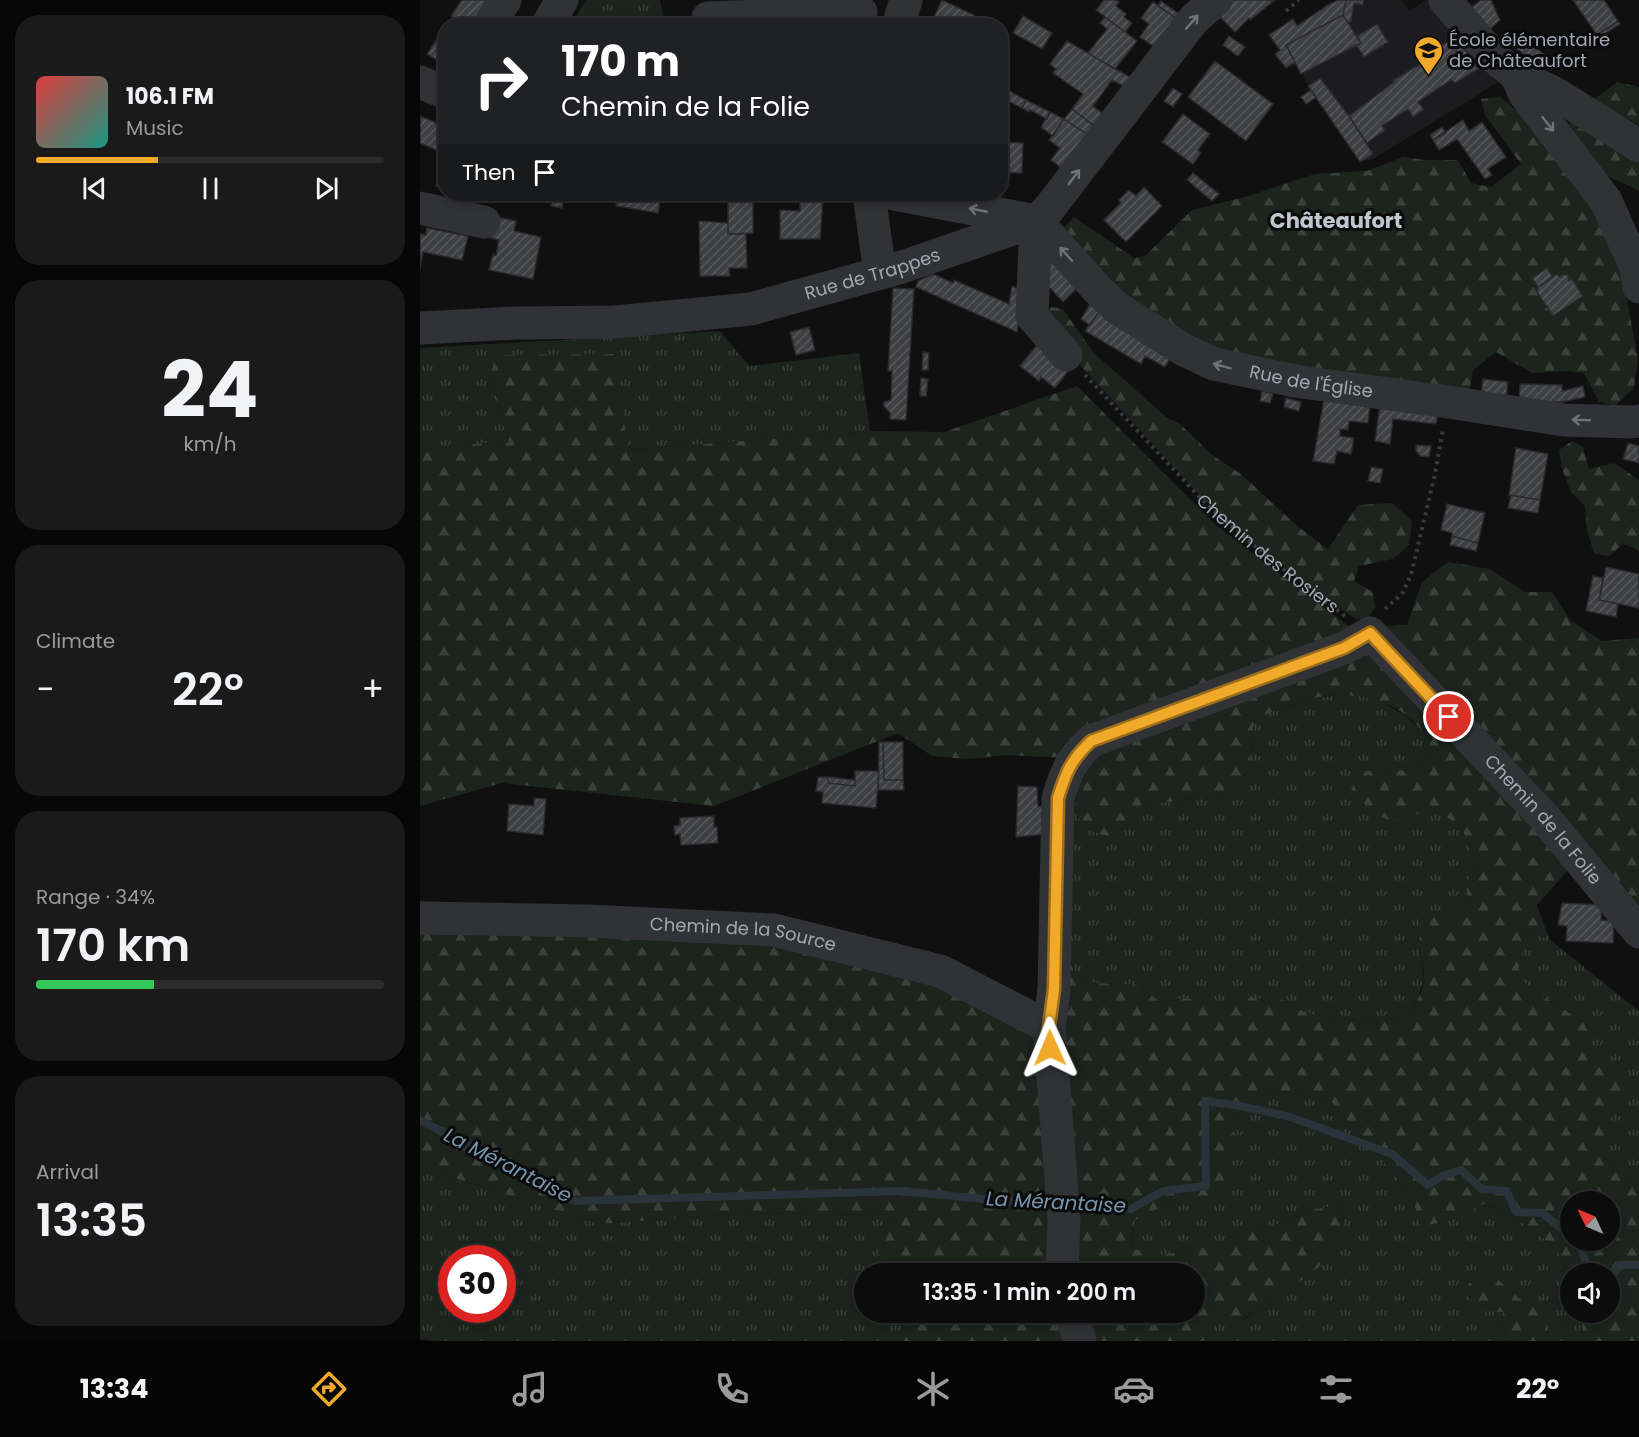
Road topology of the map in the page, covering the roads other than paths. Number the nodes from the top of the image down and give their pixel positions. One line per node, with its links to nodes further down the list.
1 (505, 0): 9 (street)
2 (562, 0): 10 (street)
3 (766, 0): 8 (street)
4 (906, 0): 11 (street)
5 (1216, 0): 19 (street, Rue de Trappes, one-way to 5)
6 (1445, 0): 12 (street)
7 (860, 12): 8 (street)
8 (729, 17)
9 (494, 18)
10 (552, 18)
11 (900, 18)
12 (1516, 76): 15 (street); 22 (street, one-way to 22)
13 (420, 82): 14 (street)
14 (438, 90)
15 (1639, 146)
16 (870, 201): 21 (street)
17 (931, 201): 19 (street, one-way to 17)
18 (420, 208): 20 (street)
19 (1036, 221): 21 (street, Rue de Trappes); 24 (street); 25 (street, Rue de l'Église, one-way to 19)
20 (484, 222)
21 (880, 273): 23 (street, Rue de Trappes)
22 (1639, 287)
23 (420, 328)
24 (1066, 355)
25 (1639, 421)
26 (420, 918): 28 (street, Chemin de la Source)
27 (1639, 932): 28 (street, Chemin de la Folie)
28 (1049, 1027): 29 (street)
29 (1062, 1263)
30 (1074, 1323): 31 (street)
31 (1080, 1341)

